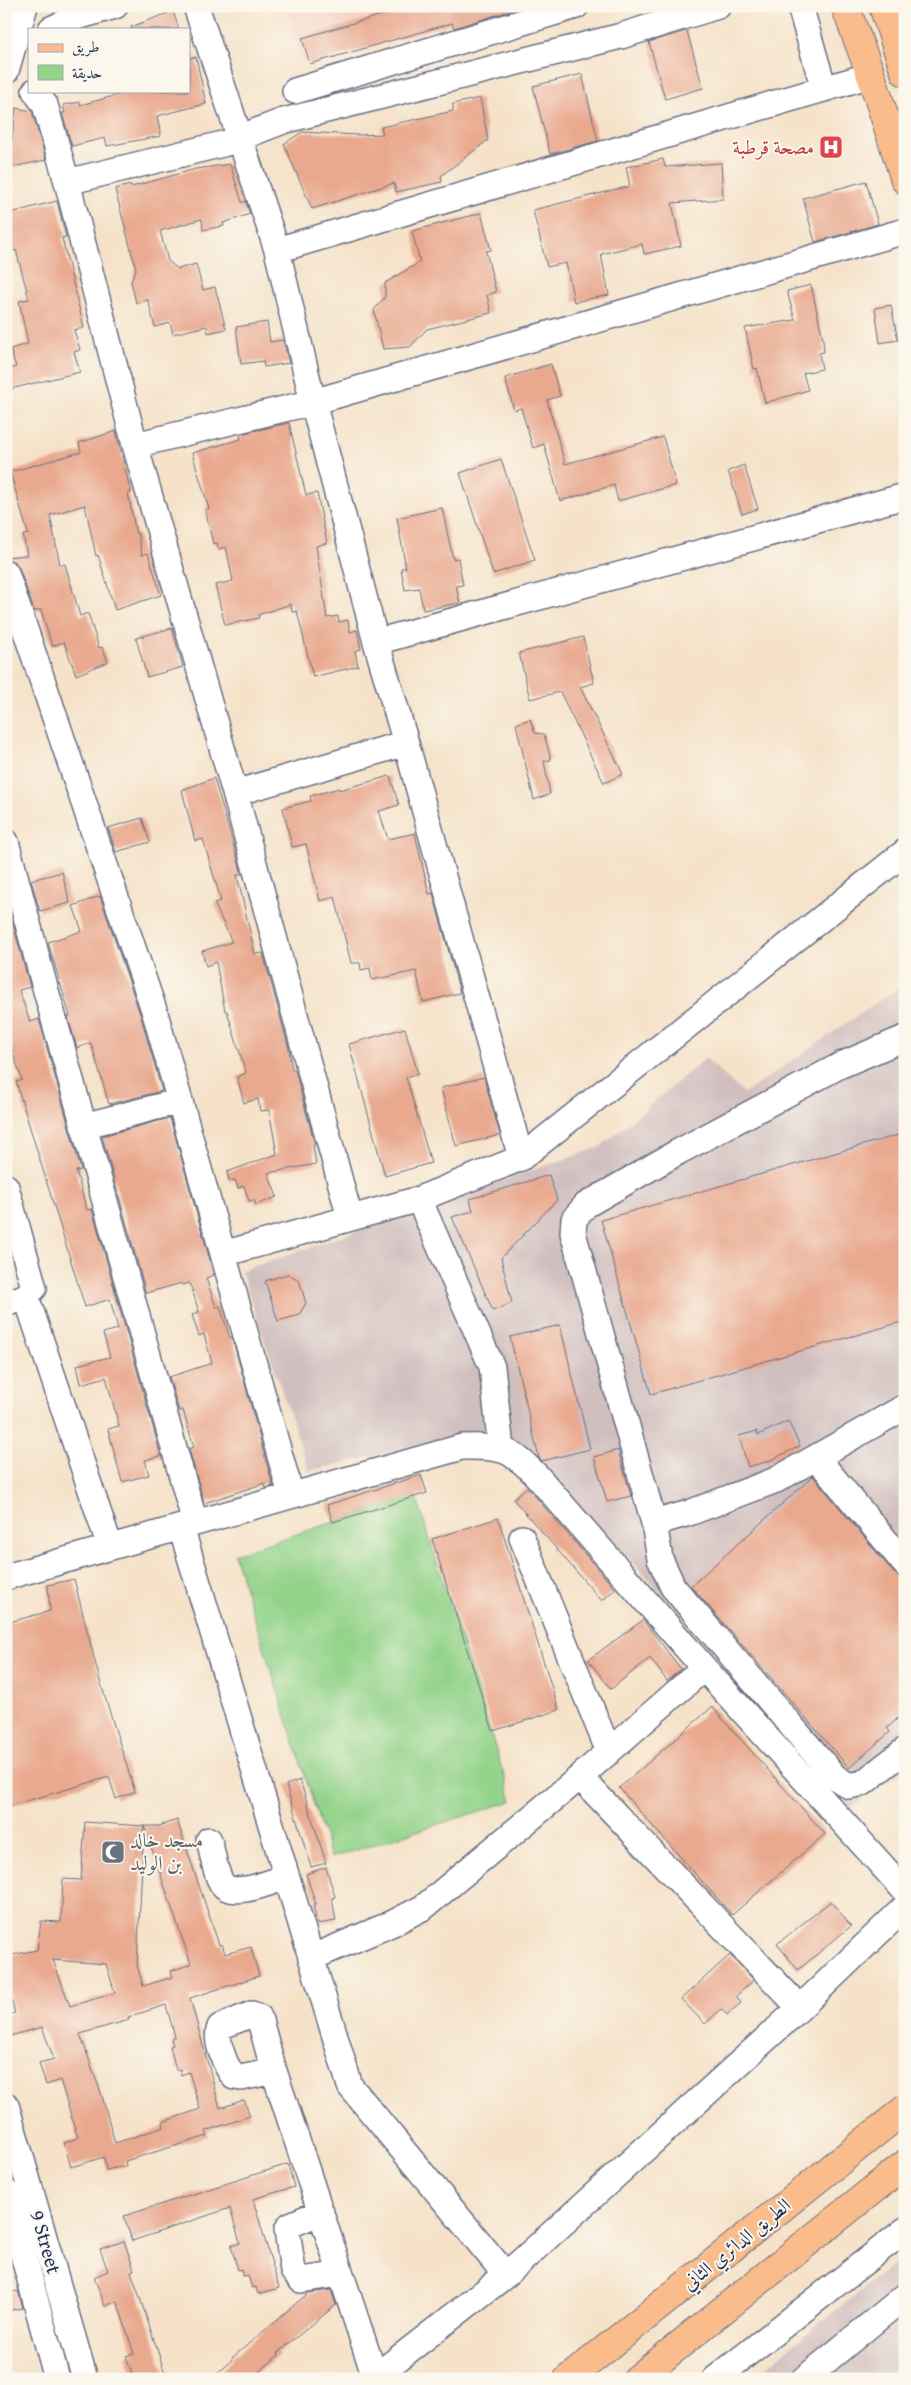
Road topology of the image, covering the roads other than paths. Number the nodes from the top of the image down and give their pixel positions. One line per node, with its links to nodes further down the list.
1 (25, 6): 11 (street)
2 (115, 6): 9 (street)
3 (196, 6): 18 (street)
4 (576, 6): 16 (street)
5 (718, 6): 18 (street)
6 (800, 6): 15 (street)
7 (845, 6): 13 (main road)
8 (883, 6): 12 (main road)
9 (53, 28)
10 (28, 48): 11 (street)
11 (7, 66): 14 (street)
12 (905, 72)
13 (871, 75): 15 (street); 19 (main road)
14 (28, 82)
15 (824, 89): 22 (street)
16 (295, 91)
17 (36, 92): 20 (street)
18 (240, 140): 20 (street); 22 (street)
19 (905, 180)
20 (67, 182): 24 (street)
21 (905, 231): 23 (street)
22 (278, 250): 23 (street)
23 (313, 402): 24 (street); 27 (street)
24 (135, 445): 29 (street)
25 (905, 496): 27 (street)
26 (6, 573): 33 (street)
27 (376, 642): 28 (street)
28 (406, 743): 29 (street); 35 (street)
29 (234, 793): 38 (street)
30 (6, 842): 34 (street)
31 (905, 852): 35 (street)
32 (905, 1038): 45 (street)
33 (180, 1101): 34 (street); 39 (street)
34 (83, 1126): 46 (street)
35 (521, 1158): 37 (street)
36 (6, 1187): 40 (street)
37 (418, 1199): 38 (street); 42 (street)
38 (350, 1218): 39 (street)
39 (223, 1254): 44 (street)
40 (16, 1300): 48 (street)
41 (905, 1407): 43 (street)
42 (501, 1449): 44 (street); 51 (street)
43 (816, 1457): 45 (street); 49 (street)
44 (291, 1495): 46 (street)
45 (654, 1523): 52 (street)
46 (188, 1525): 48 (street); 56 (street)
47 (522, 1538): 53 (street)
48 (110, 1547): 50 (street)
49 (905, 1564)
50 (6, 1577)
51 (704, 1668): 53 (street); 57 (street)
52 (905, 1750)
53 (609, 1752): 54 (street)
54 (580, 1777): 59 (street); 60 (street)
55 (209, 1840): 56 (street)
56 (286, 1878): 59 (street)
57 (905, 1891)
58 (905, 1908): 60 (street)
59 (310, 1958): 72 (street)
60 (800, 2008): 72 (street)
61 (274, 2071): 69 (street)
62 (905, 2092): 65 (main road)
63 (6, 2105): 66 (street, 9 Street)
64 (905, 2109): 65 (main road, الطريق الدائري الثاني)
65 (844, 2158): 75 (main road, الطريق الدائري الثاني)
66 (14, 2159): 77 (street, 9 Street)
67 (905, 2164): 78 (main road)
68 (6, 2192): 76 (street, 9 Street)
69 (321, 2212): 71 (street); 71 (street)
70 (905, 2230): 79 (street)
71 (341, 2274): 74 (street)
72 (506, 2275): 74 (street)
73 (905, 2296): 80 (street)
74 (373, 2378)
75 (567, 2378)
76 (56, 2379)
77 (85, 2379)
78 (637, 2379)
79 (715, 2379)
80 (804, 2379)

